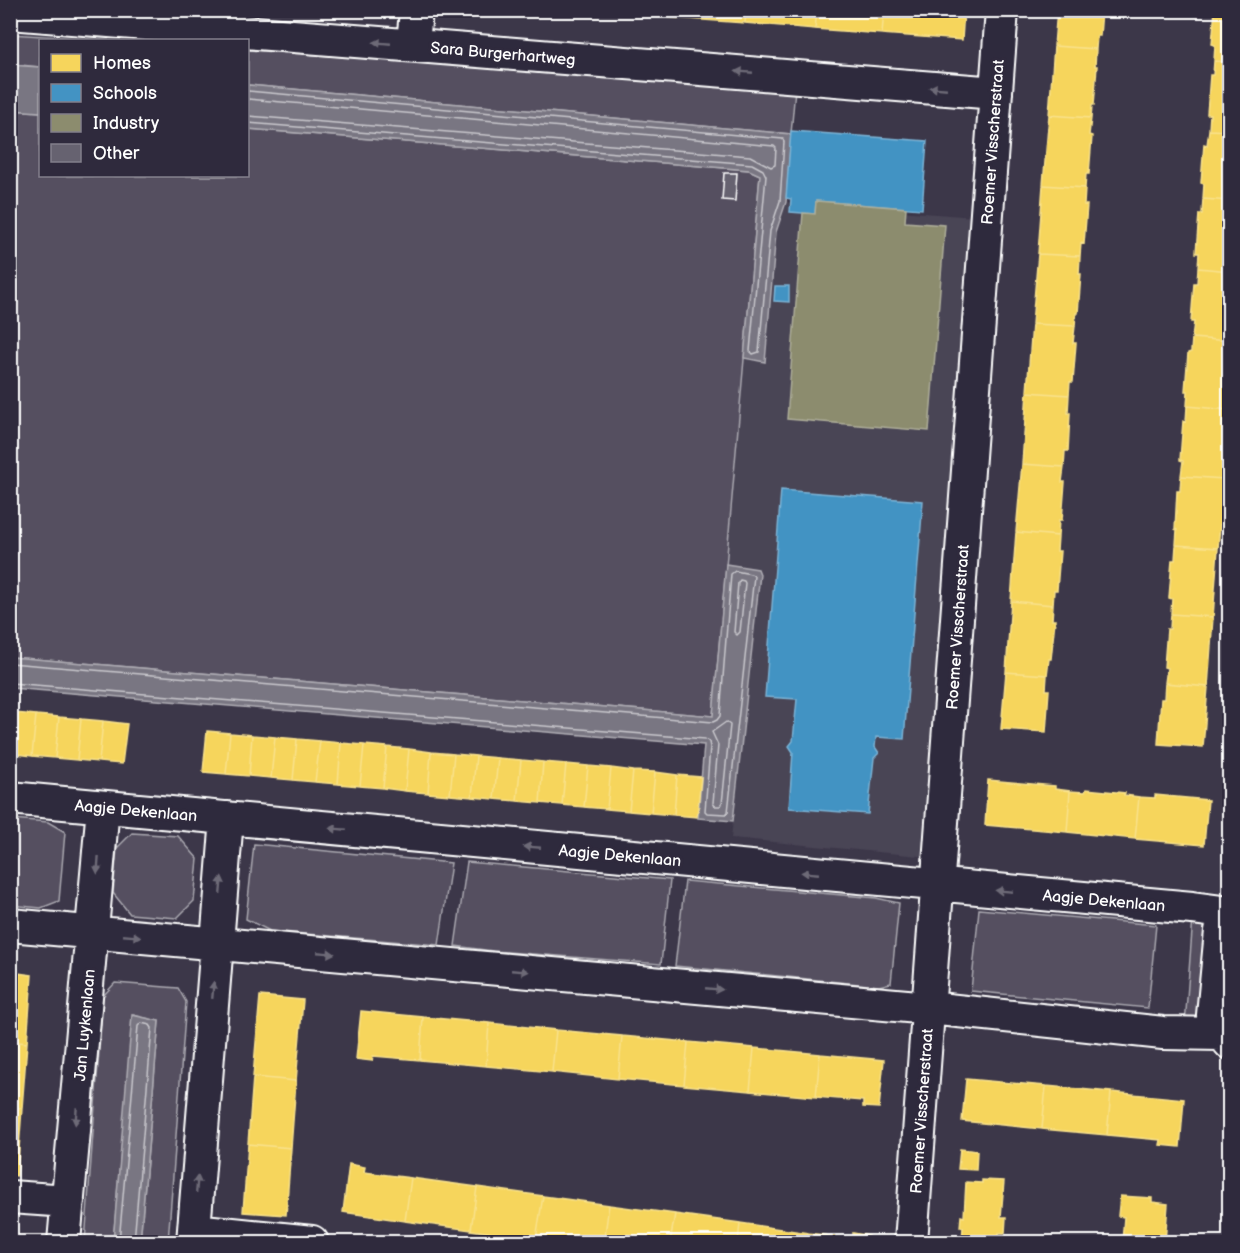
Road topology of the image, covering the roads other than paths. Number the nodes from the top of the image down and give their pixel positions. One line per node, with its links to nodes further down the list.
1 (416, 10): 4 (street)
2 (1002, 10): 5 (street, Roemer Visscherstraat)
3 (16, 12): 4 (street, Sara Burgerhartweg, one-way to 3)
4 (413, 45): 5 (street, Sara Burgerhartweg, one-way to 4)
5 (996, 93): 9 (street, Roemer Visscherstraat)
6 (10, 798): 7 (street, Aagje Dekenlaan)
7 (103, 807): 8 (street, Aagje Dekenlaan); 13 (street, Jan Luykenlaan, one-way to 13)
8 (226, 818): 9 (street, Aagje Dekenlaan, one-way to 8); 14 (street, one-way to 8)
9 (938, 885): 10 (street, Aagje Dekenlaan, one-way to 9); 15 (street, Roemer Visscherstraat)
10 (1230, 913)
11 (1230, 918): 16 (street)
12 (10, 925): 13 (street)
13 (93, 932): 14 (street, one-way to 14); 18 (street, Jan Luykenlaan, one-way to 18)
14 (217, 943): 15 (street, one-way to 15); 19 (street, one-way to 14)
15 (929, 1008): 16 (street); 22 (street, Roemer Visscherstraat)
16 (1225, 1039)
17 (10, 1197): 18 (street)
18 (68, 1201): 20 (street, Jan Luykenlaan)
19 (193, 1236): 21 (street)
20 (64, 1242)
21 (312, 1242)
22 (911, 1242)

